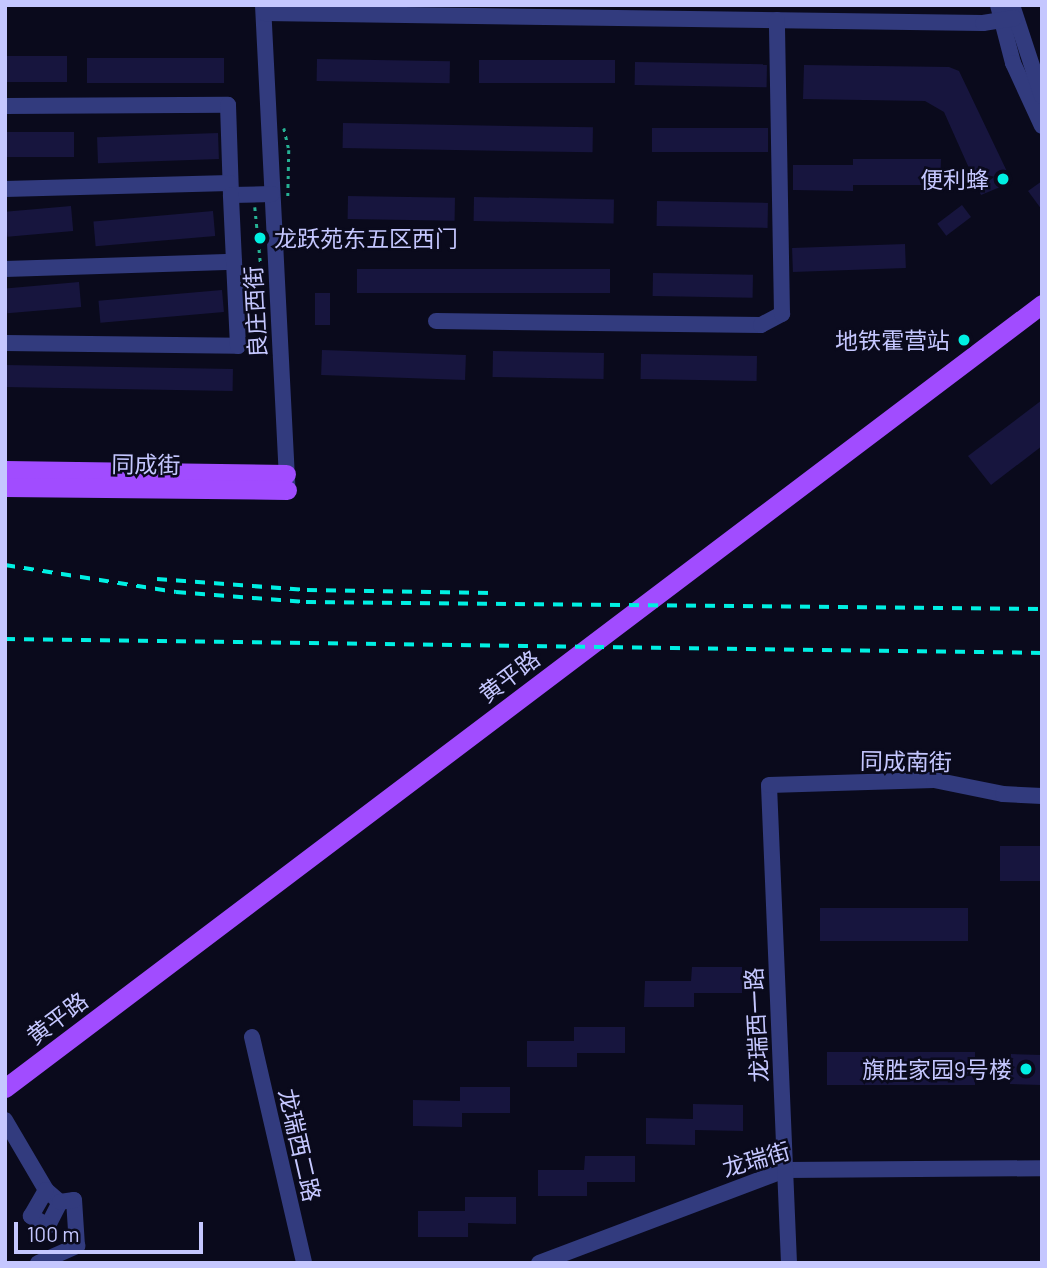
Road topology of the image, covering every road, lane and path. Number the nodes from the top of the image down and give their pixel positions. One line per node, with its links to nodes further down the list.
1 (264, 9): 3 (street); 9 (street, 良庄西街)
2 (1007, 12): 3 (street); 4 (street); 6 (street)
3 (777, 20): 14 (street)
4 (1042, 96)
5 (5, 106): 8 (street)
6 (1042, 126)
7 (5, 189): 8 (street)
8 (230, 189): 9 (street); 10 (street)
9 (272, 194): 17 (street, 良庄西街)
10 (234, 262): 11 (street); 15 (street)
11 (5, 270)
12 (1042, 294): 22 (main road, 黄平路)
13 (1042, 304): 23 (main road, 黄平路)
14 (436, 321)
15 (5, 343)
16 (5, 470): 17 (main road, 同成街)
17 (287, 482): 18 (main road, 同成街)
18 (5, 486)
19 (769, 785): 20 (street, 同成南街); 26 (street, 龙瑞西一路)
20 (1042, 796)
21 (252, 1037): 30 (street, 龙瑞西二路)
22 (5, 1076)
23 (5, 1088)
24 (5, 1120): 27 (street)
25 (1042, 1168): 26 (street, 龙瑞街)
26 (785, 1170): 31 (street, 龙瑞街); 32 (street, 龙瑞西一路)
27 (46, 1190): 28 (street); 28 (street)
28 (60, 1202): 29 (street)
29 (38, 1263)
30 (304, 1263)
31 (539, 1263)
32 (789, 1263)

